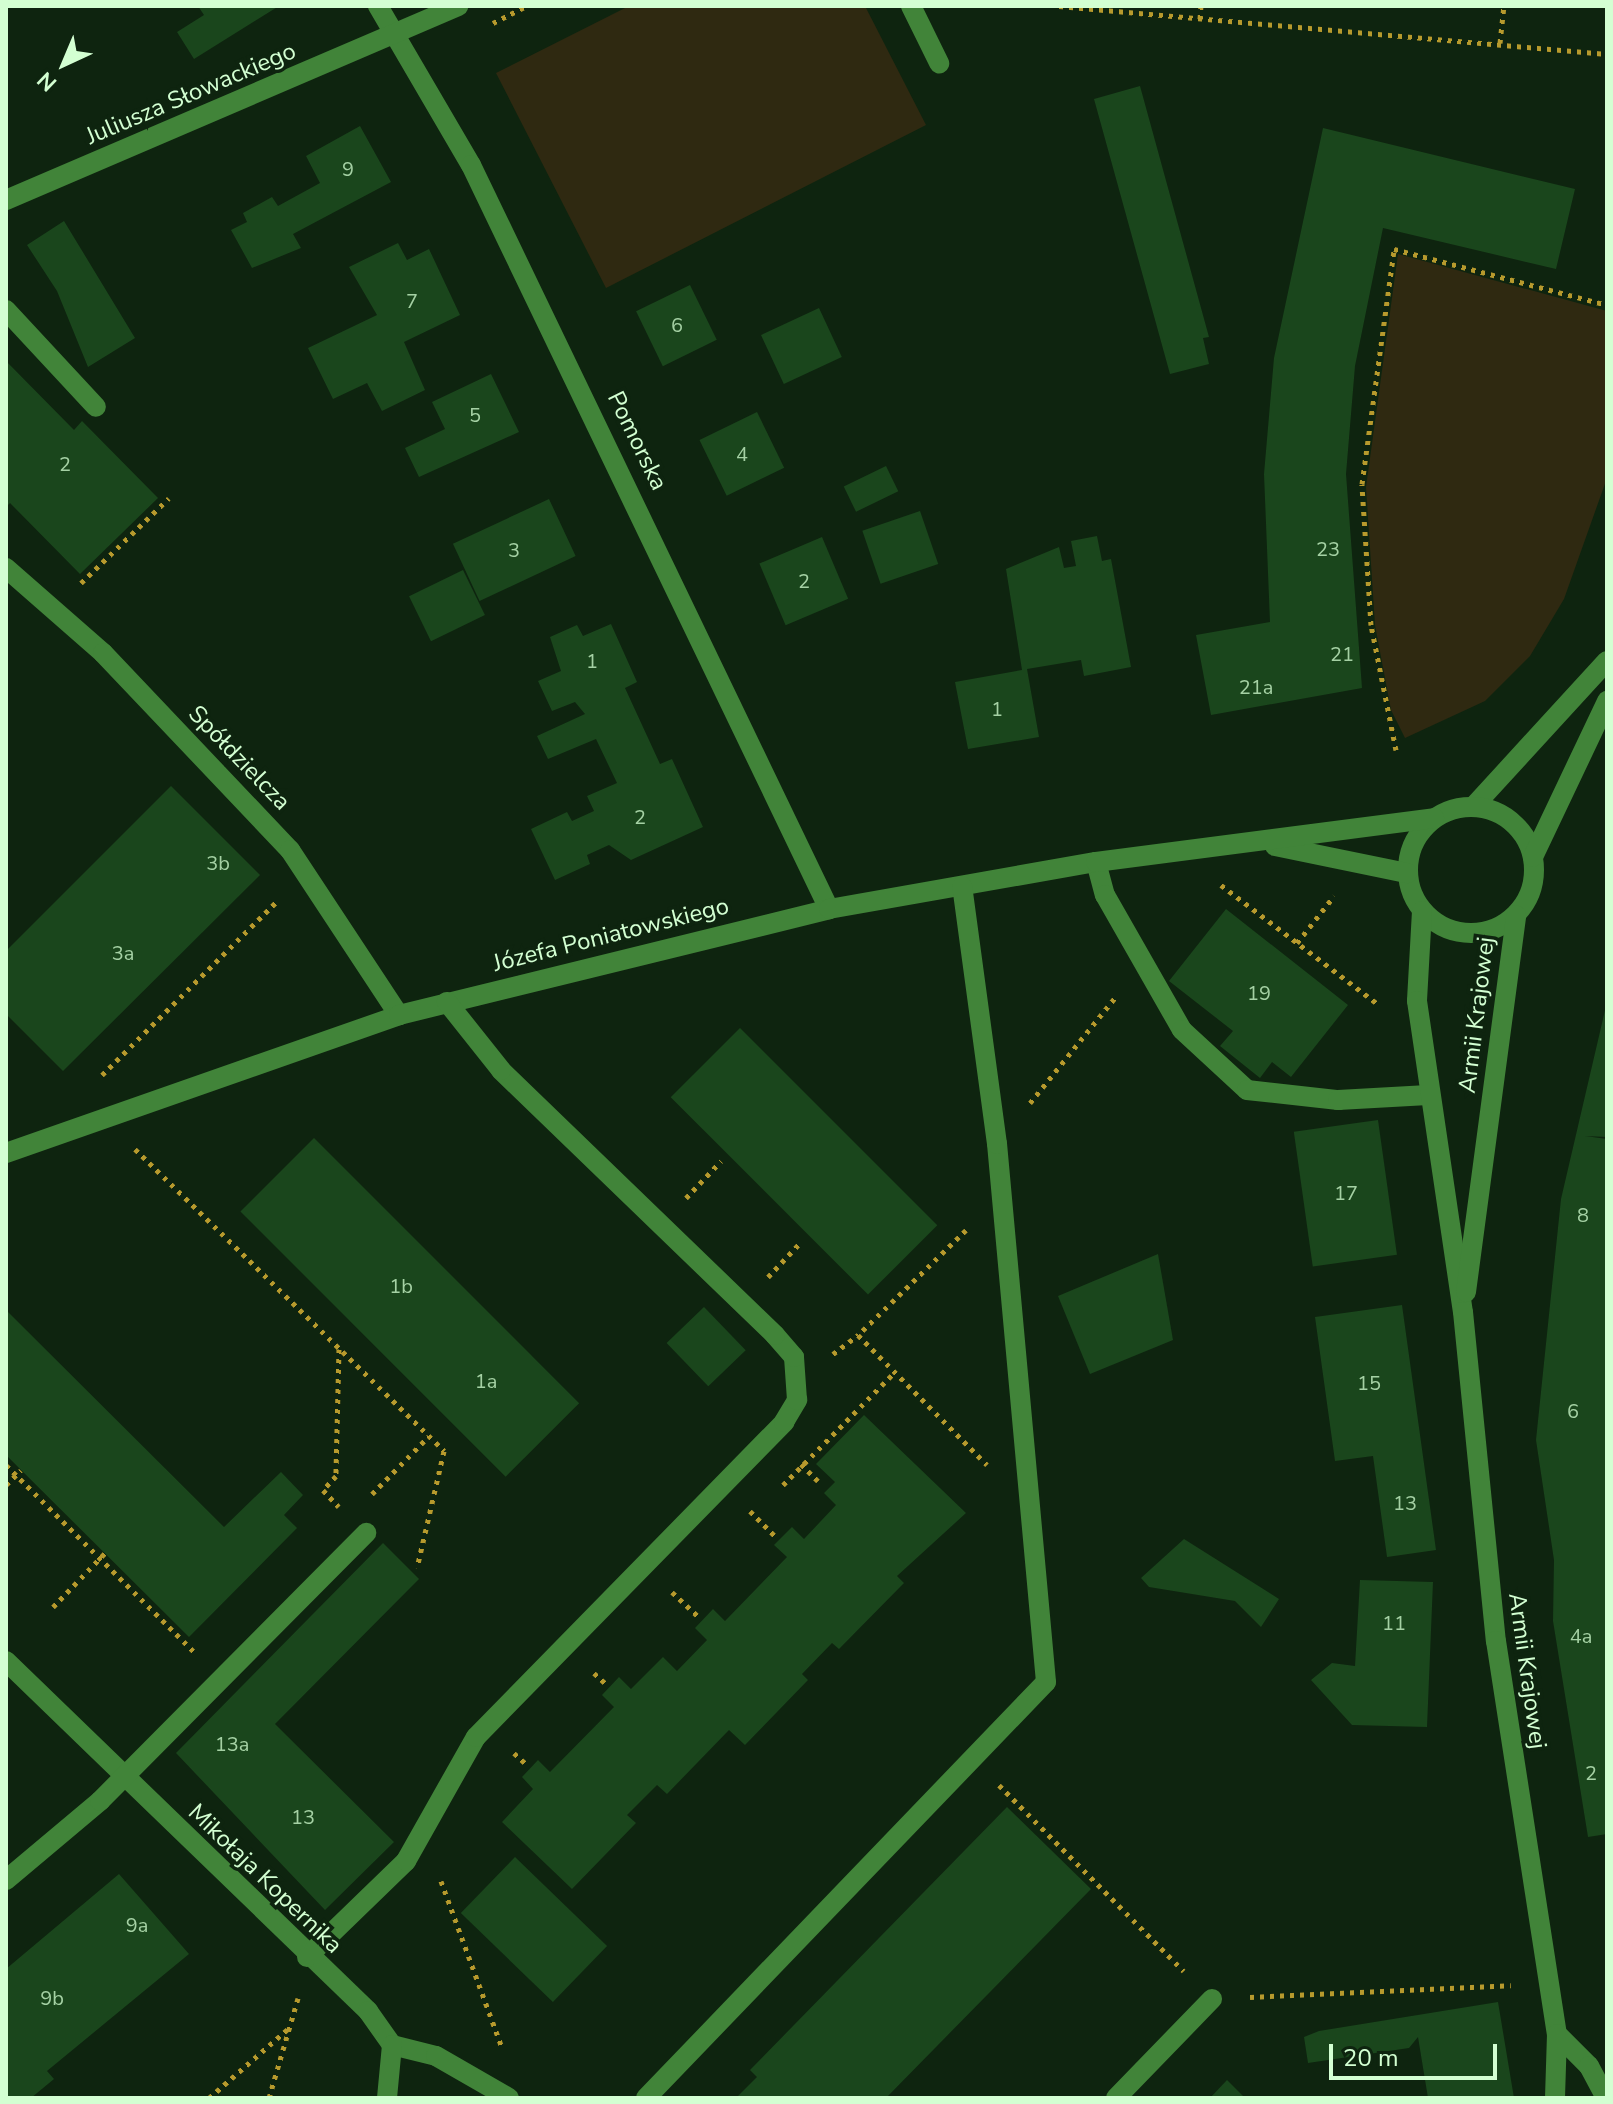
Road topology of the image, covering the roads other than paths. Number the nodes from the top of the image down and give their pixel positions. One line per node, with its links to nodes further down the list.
1 (378, 6): 4 (street, Pomorska)
2 (458, 6): 4 (street, Juliusza Słowackiego)
3 (911, 6): 5 (street)
4 (397, 36): 6 (street, Juliusza Słowackiego); 19 (street, Pomorska)
5 (939, 63)
6 (6, 200)
7 (6, 310): 8 (street)
8 (96, 407)
9 (6, 568): 23 (street, Spółdzielcza)
10 (1607, 661): 12 (street)
11 (1607, 701): 15 (street)
12 (1473, 807): 13 (street); 15 (street)
13 (1434, 818): 14 (street, Józefa Poniatowskiego); 17 (street)
14 (1248, 842): 16 (street, Józefa Poniatowskiego); 17 (street, Józefa Poniatowskiego)
15 (1533, 857): 21 (street)
16 (1096, 862): 18 (street, Józefa Poniatowskiego); 24 (street)
17 (1407, 873): 20 (street)
18 (962, 886): 19 (street, Józefa Poniatowskiego); 37 (street)
19 (829, 909): 22 (street, Józefa Poniatowskiego)
20 (1422, 911): 21 (street); 24 (street, Armii Krajowej)
21 (1516, 915): 26 (street, Armii Krajowej)
22 (447, 1002): 23 (street, Józefa Poniatowskiego); 31 (street)
23 (399, 1015): 25 (street, Józefa Poniatowskiego)
24 (1428, 1095): 26 (street, Armii Krajowej)
25 (6, 1153)
26 (1463, 1312): 33 (street, Armii Krajowej)
27 (366, 1533): 29 (street)
28 (6, 1661): 29 (street, Mikołaja Kopernika)
29 (122, 1777): 30 (street); 31 (street, Mikołaja Kopernika)
30 (6, 1880)
31 (307, 1957): 34 (street, Mikołaja Kopernika)
32 (1212, 1999): 38 (street)
33 (1557, 2034): 39 (street, Armii Krajowej); 40 (street)
34 (392, 2045): 35 (street); 36 (street)
35 (387, 2098)
36 (509, 2098)
37 (646, 2098)
38 (1116, 2098)
39 (1555, 2098)
40 (1606, 2098)

